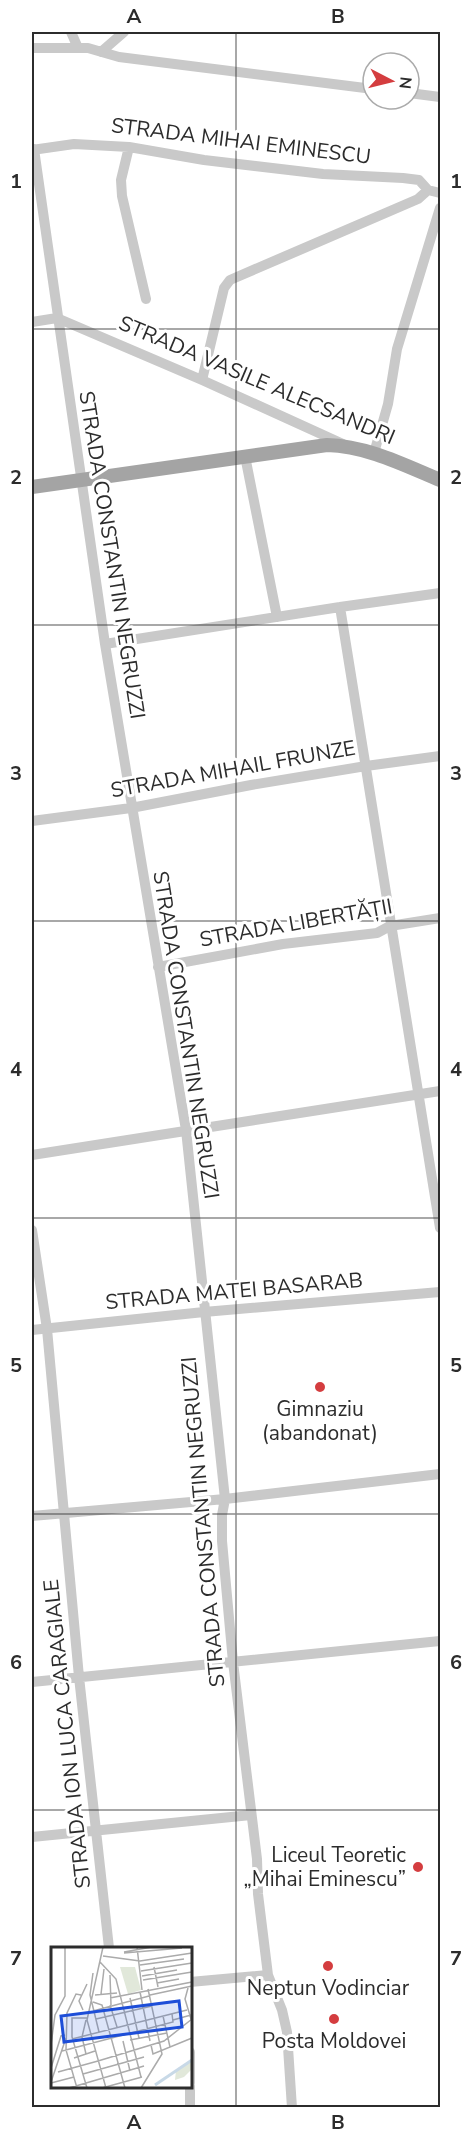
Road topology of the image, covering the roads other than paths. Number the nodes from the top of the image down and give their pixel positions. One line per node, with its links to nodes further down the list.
1 (71, 32): 4 (street)
2 (124, 32): 5 (street)
3 (32, 48): 4 (street)
4 (78, 48): 5 (street)
5 (101, 51): 6 (street)
6 (361, 87)
7 (421, 94): 8 (street)
8 (441, 97)
9 (129, 147): 10 (street, STRADA MIHAI EMINESCU); 11 (street, STRADA MIHAI EMINESCU); 14 (street)
10 (33, 149): 15 (street, STRADA CONSTANTIN NEGRUZZI)
11 (428, 190): 12 (street, STRADA MIHAI EMINESCU); 17 (street)
12 (441, 193)
13 (441, 208): 19 (street)
14 (146, 299)
15 (57, 318): 16 (street); 17 (street, STRADA VASILE ALECSANDRI); 21 (street, STRADA CONSTANTIN NEGRUZZI)
16 (32, 322)
17 (202, 380): 18 (street, STRADA VASILE ALECSANDRI)
18 (346, 445): 19 (main road, STRADA VASILE ALECSANDRI); 20 (main road)
19 (374, 453): 22 (main road, STRADA VASILE ALECSANDRI)
20 (245, 456): 21 (main road); 26 (street)
21 (81, 480): 23 (main road); 27 (street, STRADA CONSTANTIN NEGRUZZI)
22 (441, 480)
23 (32, 488)
24 (441, 593): 25 (street)
25 (340, 607): 26 (street); 29 (street)
26 (277, 617): 27 (street)
27 (105, 644): 30 (street, STRADA CONSTANTIN NEGRUZZI)
28 (441, 756): 29 (street, STRADA MIHAIL FRUNZE)
29 (366, 765): 30 (street, STRADA MIHAIL FRUNZE); 33 (street)
30 (131, 808): 31 (street, STRADA MIHAIL FRUNZE); 34 (street, STRADA CONSTANTIN NEGRUZZI)
31 (32, 821)
32 (441, 918): 33 (street, STRADA LIBERTĂȚII)
33 (390, 926): 34 (street, STRADA LIBERTĂȚII); 36 (street)
34 (158, 967): 37 (street, STRADA CONSTANTIN NEGRUZZI)
35 (441, 1091): 36 (street)
36 (419, 1094): 37 (street); 39 (street)
37 (186, 1130): 38 (street); 42 (street, STRADA CONSTANTIN NEGRUZZI)
38 (32, 1155)
39 (441, 1228)
40 (32, 1230): 43 (street, STRADA ION LUCA CARAGIALE)
41 (441, 1292): 42 (street, STRADA MATEI BASARAB)
42 (204, 1312): 43 (street, STRADA MATEI BASARAB); 46 (street, STRADA CONSTANTIN NEGRUZZI)
43 (47, 1329): 44 (street, STRADA MATEI BASARAB); 47 (street, STRADA ION LUCA CARAGIALE)
44 (32, 1330)
45 (441, 1474): 46 (street)
46 (225, 1499): 47 (street); 50 (street, STRADA CONSTANTIN NEGRUZZI)
47 (63, 1514): 48 (street); 51 (street, STRADA ION LUCA CARAGIALE)
48 (32, 1516)
49 (441, 1641): 50 (street)
50 (233, 1662): 51 (street); 53 (street, STRADA CONSTANTIN NEGRUZZI)
51 (79, 1677): 52 (street); 54 (street, STRADA ION LUCA CARAGIALE)
52 (32, 1682)
53 (251, 1815): 54 (street); 57 (street, STRADA CONSTANTIN NEGRUZZI)
54 (96, 1831): 55 (street); 56 (street, STRADA ION LUCA CARAGIALE)
55 (32, 1837)
56 (109, 1947)
57 (268, 1975): 58 (street); 61 (street, STRADA CONSTANTIN NEGRUZZI)
58 (192, 1982)
59 (190, 2088): 60 (street)
60 (190, 2108)
61 (292, 2108)

